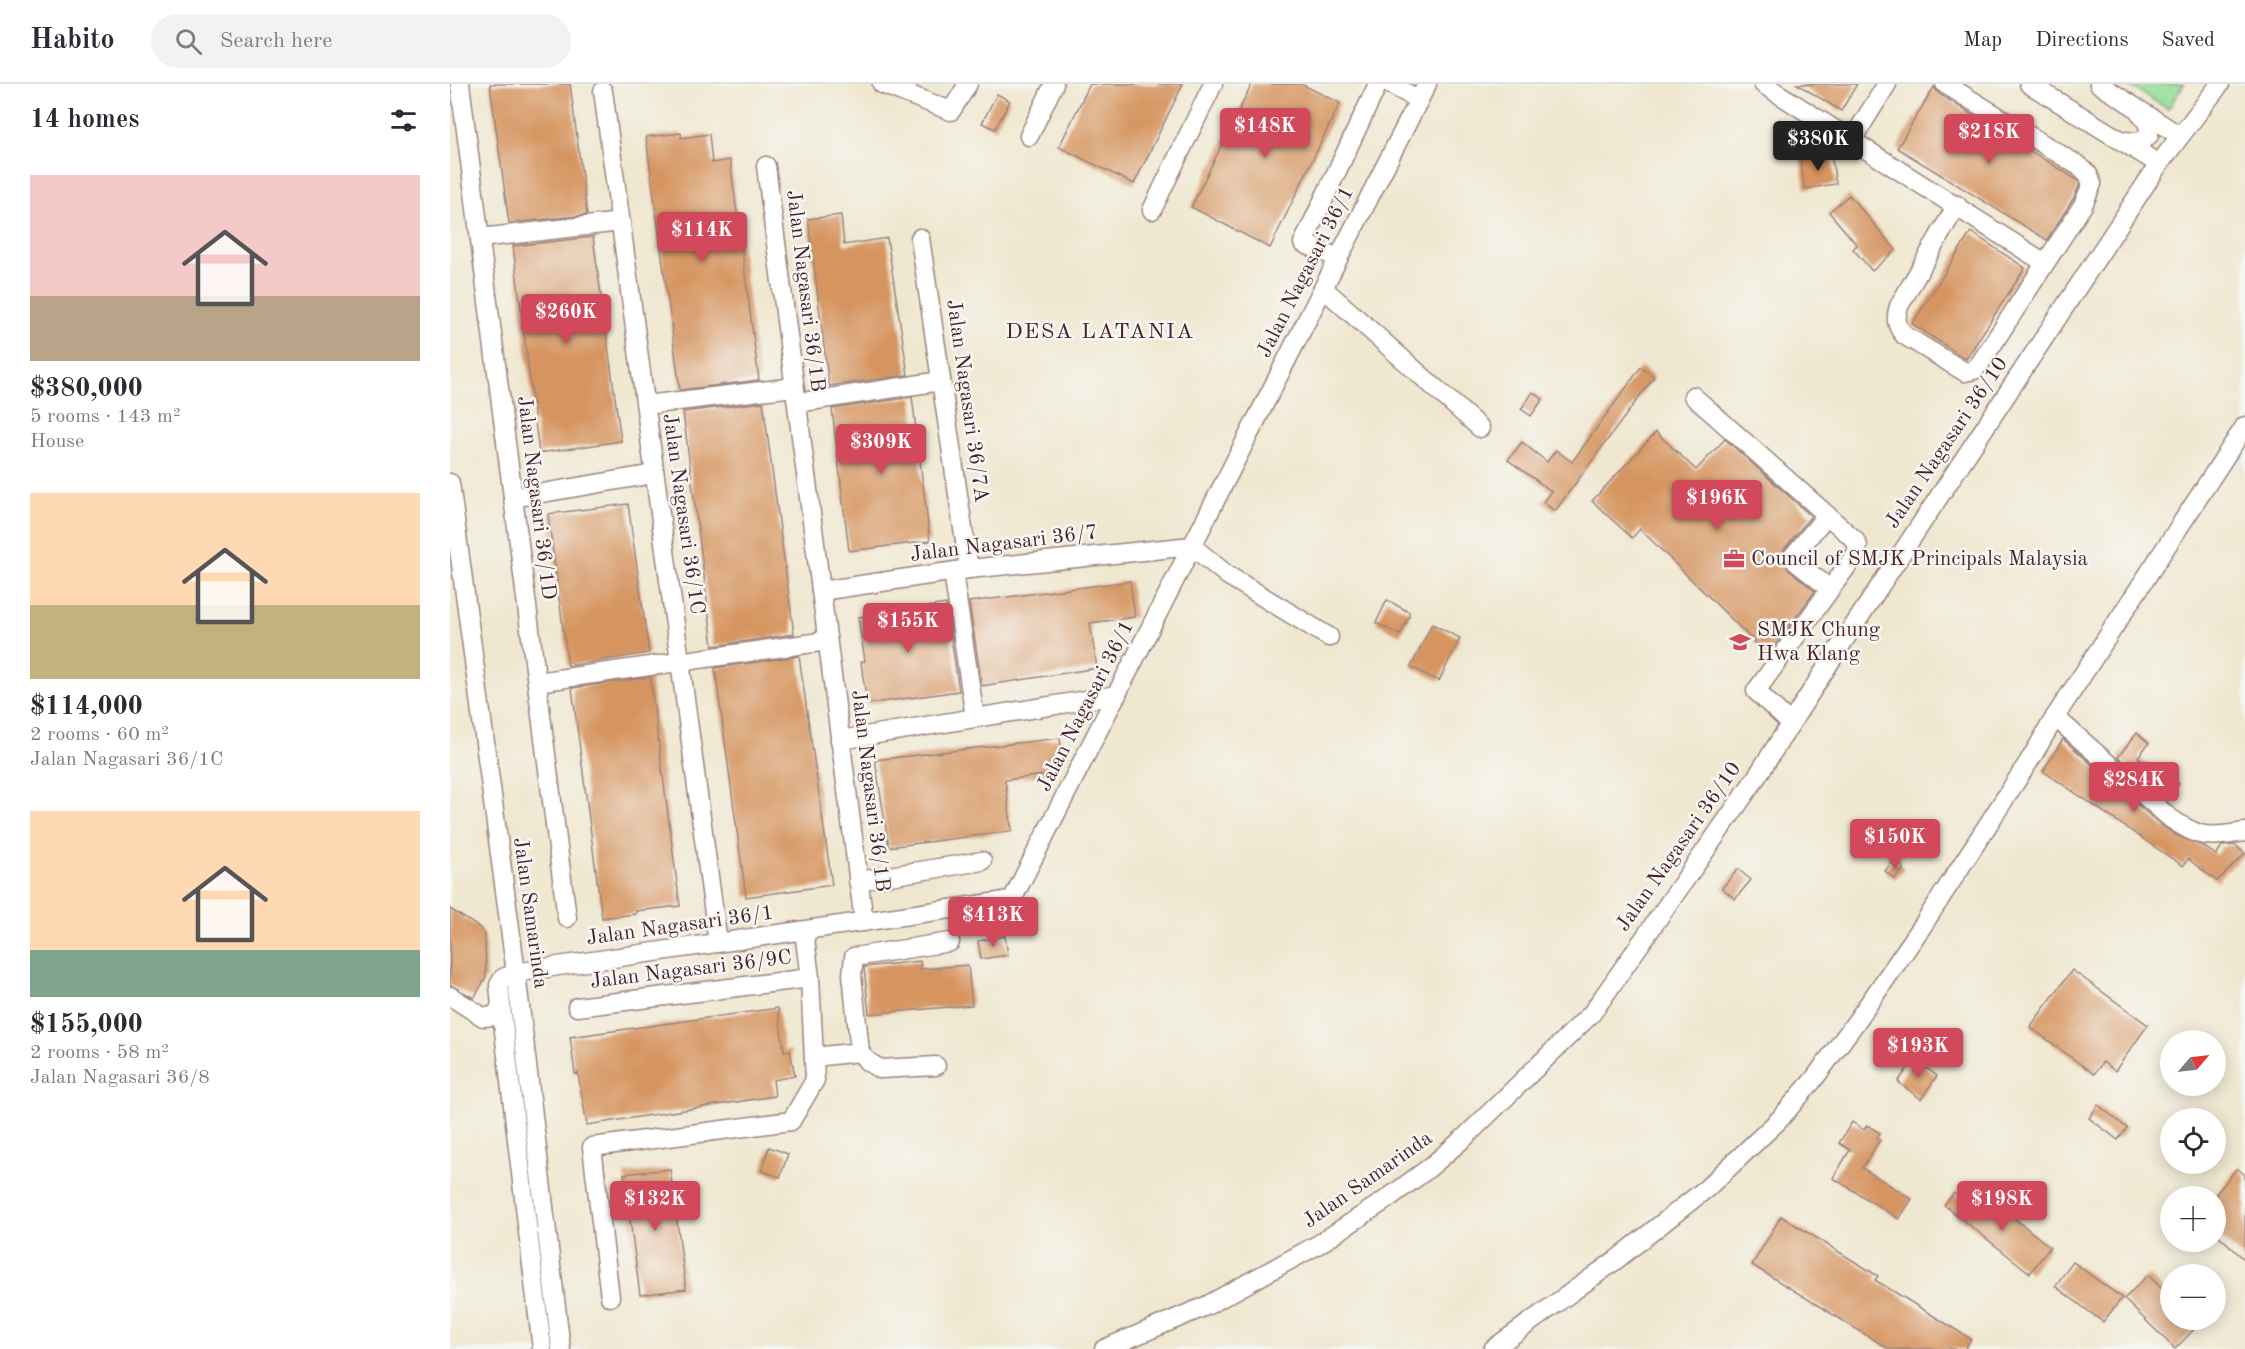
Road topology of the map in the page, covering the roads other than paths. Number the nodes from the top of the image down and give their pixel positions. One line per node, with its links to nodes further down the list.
1 (460, 84): 26 (street, Jalan Nagasari 36/1D)
2 (882, 84): 3 (street)
3 (968, 84)
4 (1054, 84): 17 (street)
5 (1213, 84): 24 (street)
6 (1378, 84): 28 (street)
7 (1390, 84): 15 (street)
8 (1763, 84): 19 (street)
9 (1887, 84): 19 (street)
10 (1945, 84): 29 (street)
11 (2029, 84): 20 (street)
12 (2099, 84): 16 (street)
13 (2220, 84): 18 (street, Jalan Nagasari 36/10)
14 (603, 91): 25 (street, Jalan Nagasari 36/1C)
15 (1423, 92): 28 (street, Jalan Nagasari 36/1)
16 (2137, 108): 18 (street); 20 (street)
17 (1029, 136)
18 (2180, 136): 21 (street, Jalan Nagasari 36/10)
19 (1852, 140): 23 (street)
20 (2122, 141): 21 (street)
21 (2159, 164): 52 (street, Jalan Nagasari 36/10)
22 (766, 166): 32 (street, Jalan Nagasari 36/1B)
23 (1957, 205): 29 (street); 29 (street)
24 (1152, 210)
25 (621, 222): 26 (street); 34 (street, Jalan Nagasari 36/1C)
26 (480, 238): 39 (street, Jalan Nagasari 36/1D)
27 (920, 238): 31 (street, Jalan Nagasari 36/7A)
28 (1338, 258): 30 (street, Jalan Nagasari 36/1)
29 (2045, 263)
30 (1323, 288): 36 (street); 41 (street, Jalan Nagasari 36/1)
31 (941, 381): 32 (street); 42 (street, Jalan Nagasari 36/7A)
32 (795, 395): 34 (street); 44 (street, Jalan Nagasari 36/1B)
33 (1693, 396): 40 (street)
34 (646, 405): 37 (street, Jalan Nagasari 36/1C)
35 (2245, 426): 50 (street)
36 (1480, 428)
37 (654, 474): 39 (street); 47 (street, Jalan Nagasari 36/1C)
38 (450, 483): 62 (street, Jalan Samarinda)
39 (513, 498): 48 (street, Jalan Nagasari 36/1D)
40 (1827, 515): 43 (street); 43 (street)
41 (1192, 546): 42 (street, Jalan Nagasari 36/7); 45 (street); 49 (street, Jalan Nagasari 36/1)
42 (961, 570): 44 (street, Jalan Nagasari 36/7); 51 (street, Jalan Nagasari 36/7A)
43 (1830, 589): 52 (street)
44 (821, 591): 46 (street, Jalan Nagasari 36/1B)
45 (1329, 636)
46 (827, 641): 47 (street); 53 (street, Jalan Nagasari 36/1B)
47 (680, 662): 48 (street); 61 (street, Jalan Nagasari 36/1C)
48 (537, 682): 57 (street, Jalan Nagasari 36/1D)
49 (1117, 695): 51 (street); 58 (street, Jalan Nagasari 36/1)
50 (2055, 717): 54 (street); 77 (street)
51 (975, 718): 53 (street)
52 (1790, 723): 64 (street, Jalan Nagasari 36/10)
53 (840, 740): 56 (street, Jalan Nagasari 36/1B)
54 (2245, 832)
55 (982, 861): 56 (street)
56 (858, 881): 58 (street, Jalan Nagasari 36/1B)
57 (567, 918)
58 (864, 922): 59 (street, Jalan Nagasari 36/1)
59 (804, 931): 61 (street, Jalan Nagasari 36/1); 63 (street)
60 (950, 942): 68 (street)
61 (718, 944): 62 (street, Jalan Nagasari 36/1)
62 (516, 973): 66 (street); 71 (street, Jalan Samarinda)
63 (810, 978): 67 (street, Jalan Nagasari 36/9C); 69 (street)
64 (1611, 984): 76 (street, Jalan Samarinda)
65 (450, 996): 66 (street)
66 (501, 1006): 72 (street)
67 (578, 1007)
68 (860, 1052): 69 (street); 70 (street)
69 (814, 1057): 73 (street)
70 (936, 1066)
71 (541, 1187): 72 (street); 75 (street, Jalan Samarinda)
72 (523, 1190): 74 (street)
73 (610, 1297)
74 (542, 1349)
75 (561, 1349)
76 (1104, 1349)
77 (1493, 1349)

